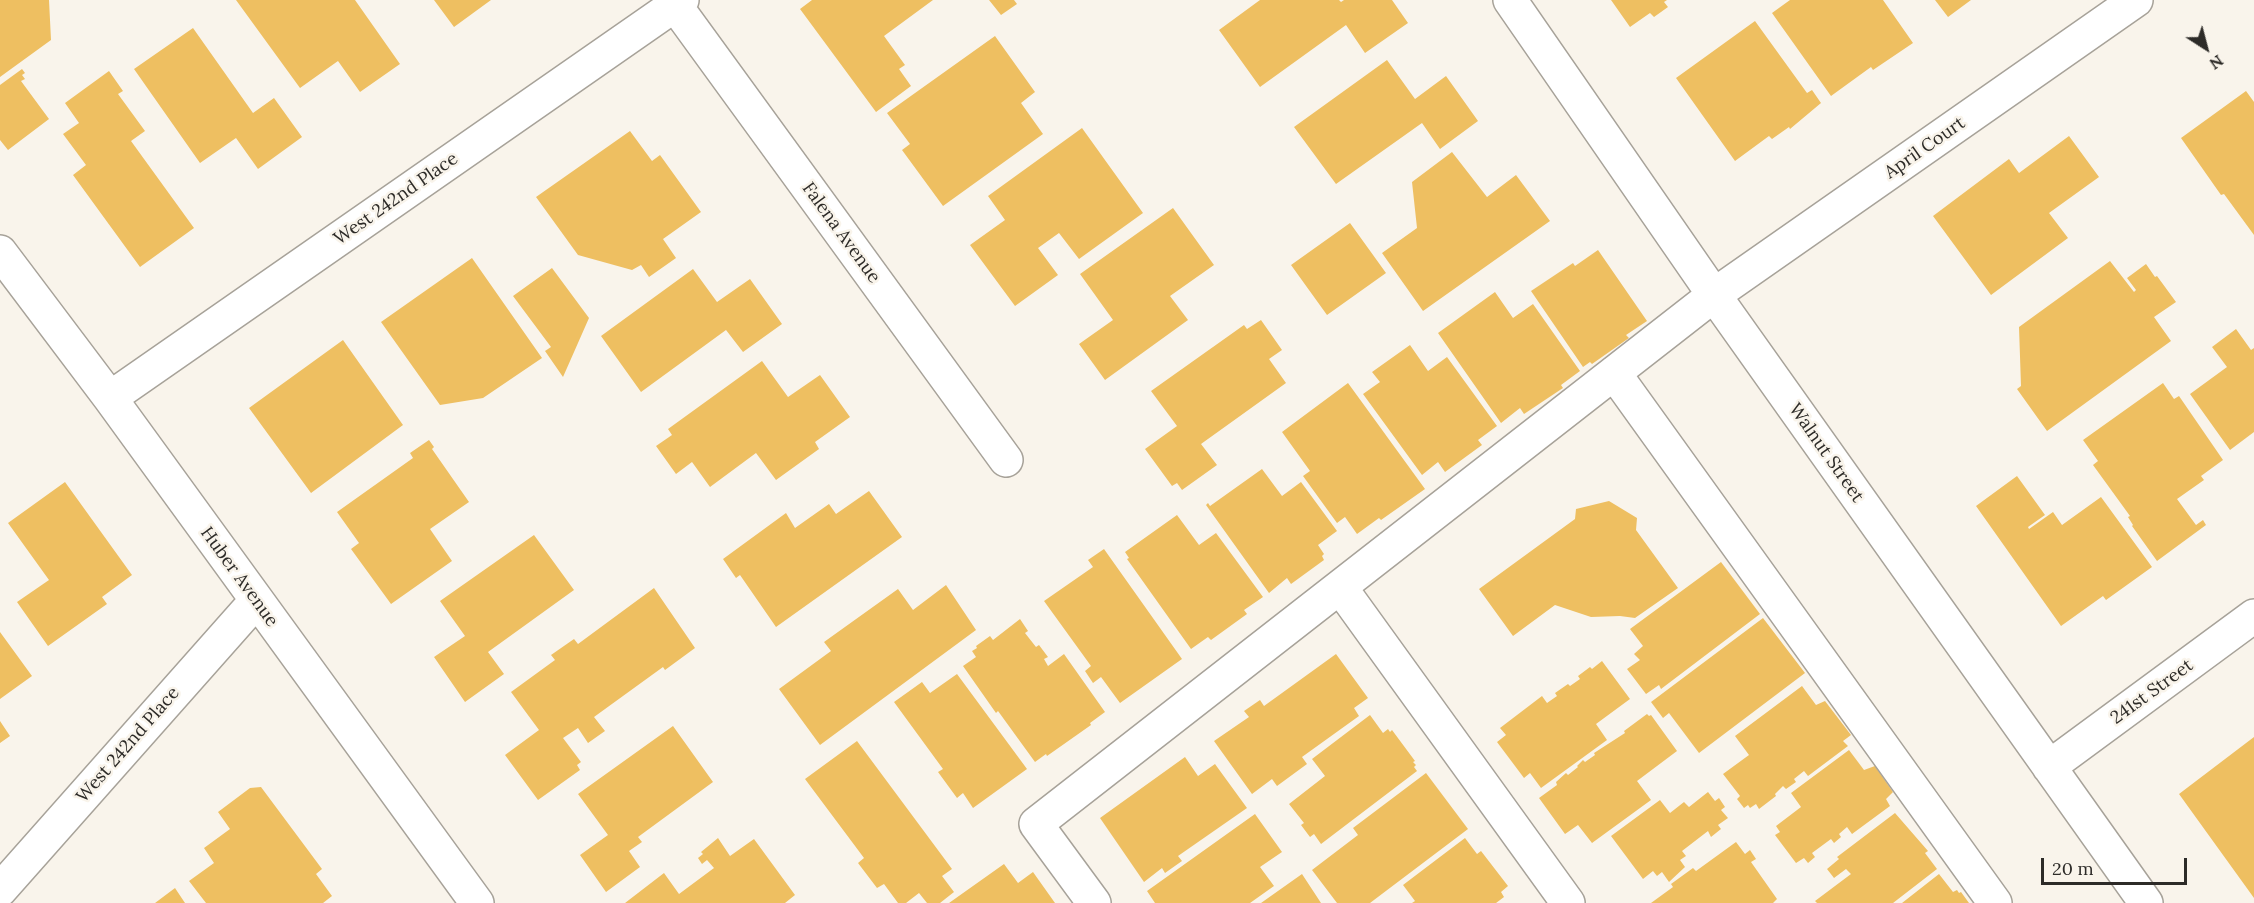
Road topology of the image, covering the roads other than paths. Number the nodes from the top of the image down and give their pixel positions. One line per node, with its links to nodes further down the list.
1 (1510, 0): 5 (street, Walnut Street)
2 (2136, 0): 5 (street, April Court)
3 (679, 3): 7 (street, West 242nd Place); 8 (street, Falena Avenue)
4 (0, 252): 7 (street, Huber Avenue)
5 (1714, 295): 6 (street, April Court); 12 (street, Walnut Street)
6 (1614, 373): 9 (street, April Court); 17 (street)
7 (110, 398): 10 (street, Huber Avenue)
8 (1006, 460)
9 (1340, 587): 15 (street, April Court); 16 (street)
10 (256, 601): 13 (street, West 242nd Place); 14 (street, Huber Avenue)
11 (2254, 616): 12 (street, 241st Street)
12 (2049, 767): 18 (street, Walnut Street)
13 (0, 890)
14 (477, 903)
15 (1094, 903)
16 (1568, 903)
17 (1995, 903)
18 (2146, 903)

